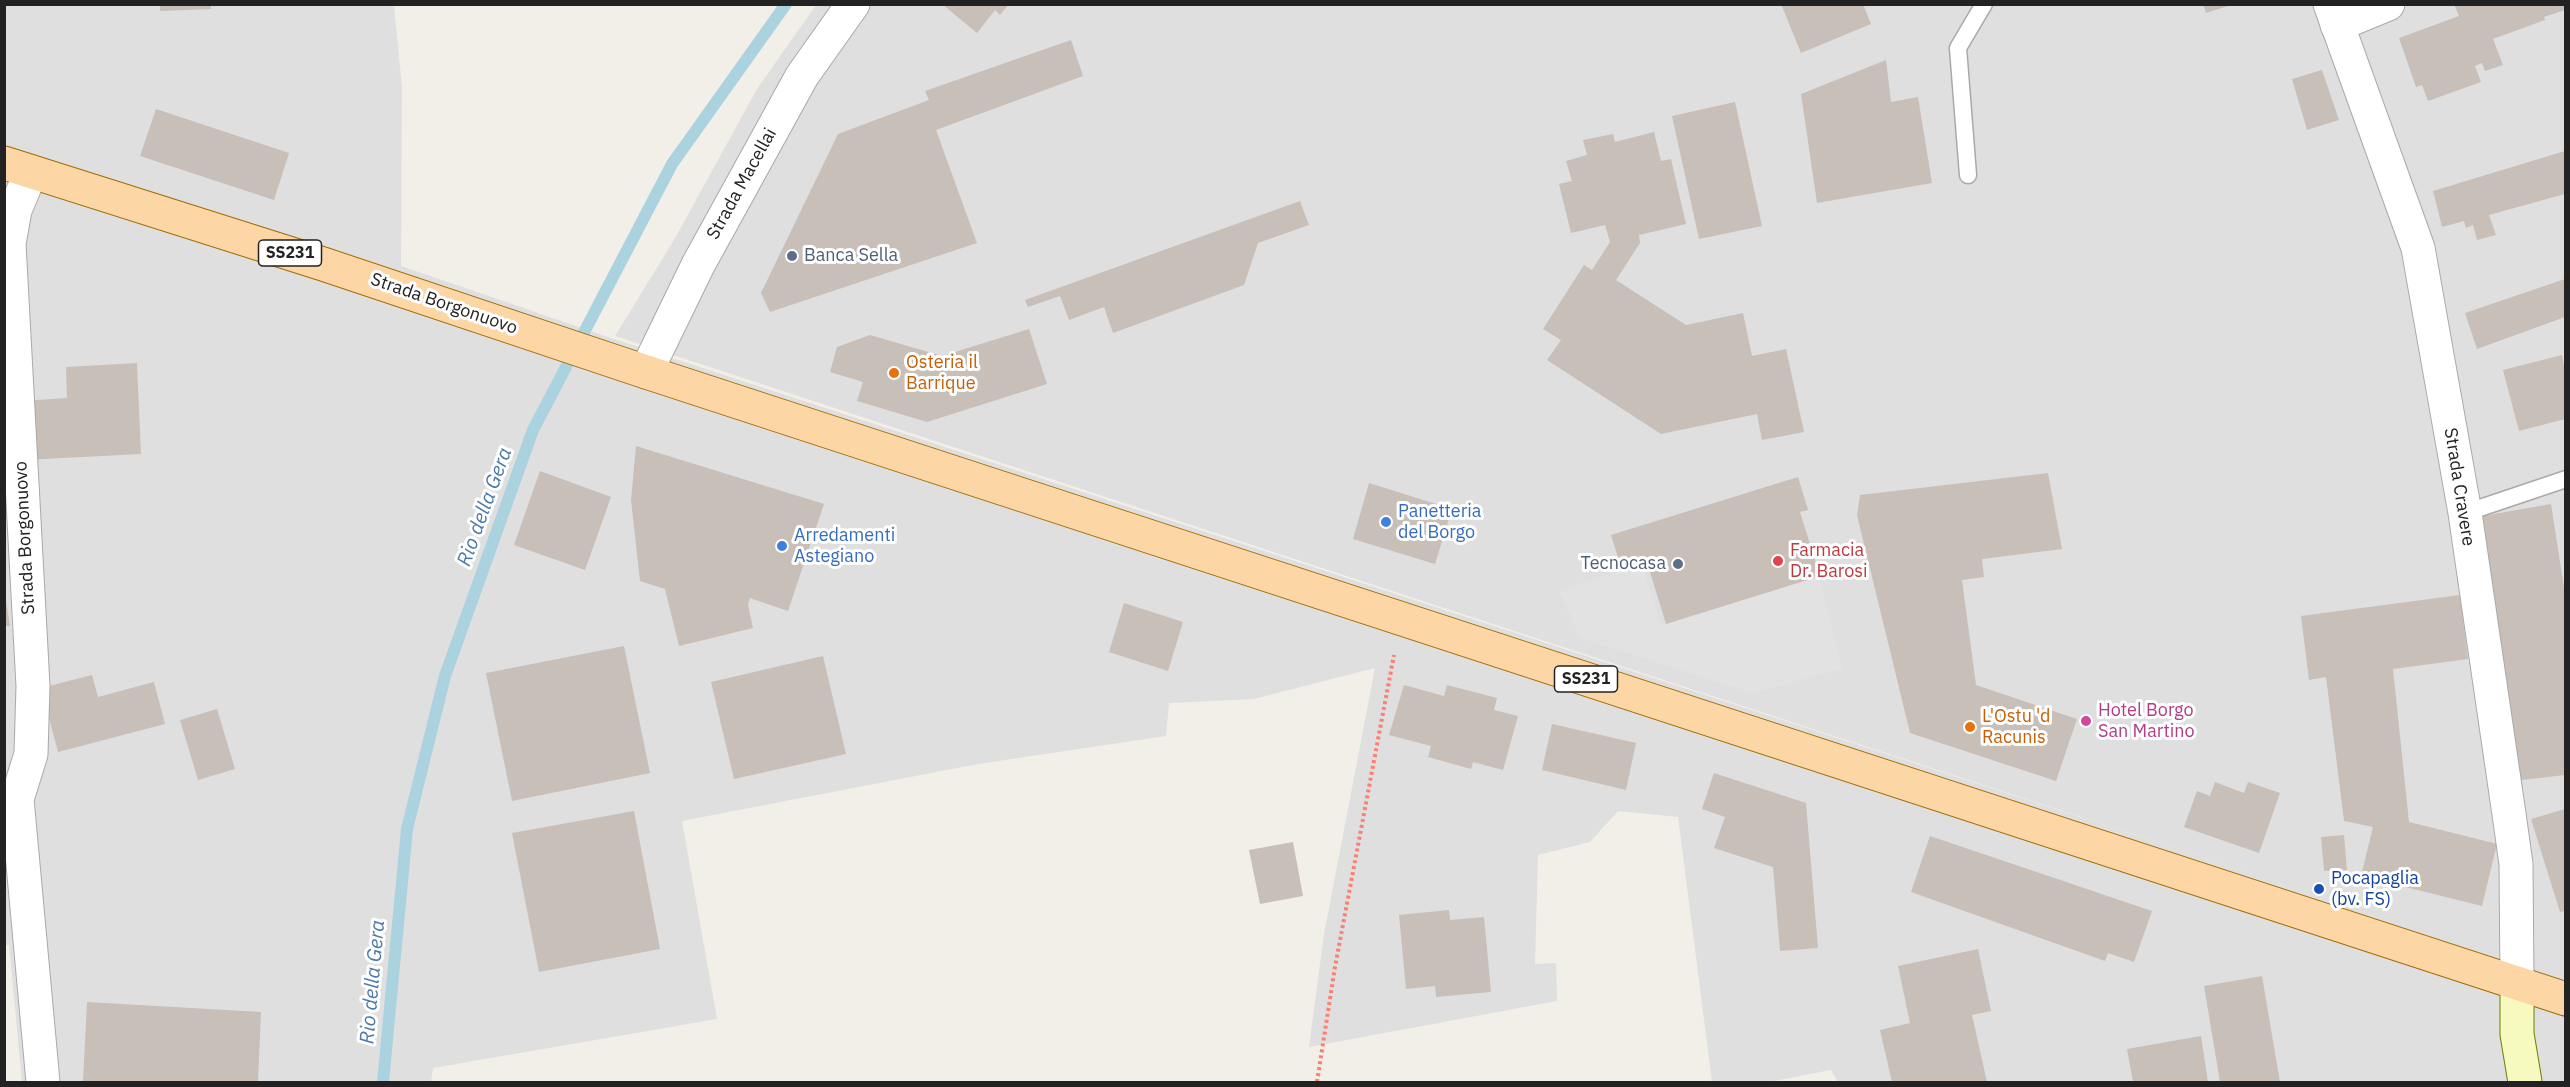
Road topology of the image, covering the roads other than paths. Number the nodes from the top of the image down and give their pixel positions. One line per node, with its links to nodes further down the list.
1 (853, 4): 7 (street, Strada Macellai)
2 (1984, 4): 6 (lane)
3 (2388, 4): 4 (street)
4 (2333, 15): 9 (street, Strada Cravere)
5 (18, 168): 7 (main road, Strada Borgonuovo / SS231); 10 (street, Strada Borgonuovo)
6 (1968, 175)
7 (646, 372): 11 (main road, SS231)
8 (2565, 479): 9 (lane)
9 (2464, 513): 11 (street, Strada Cravere)
10 (11, 797): 13 (street, Strada Borgonuovo)
11 (2517, 983): 12 (main road, SS231); 14 (main road)
12 (2565, 999)
13 (43, 1083)
14 (2525, 1083)

